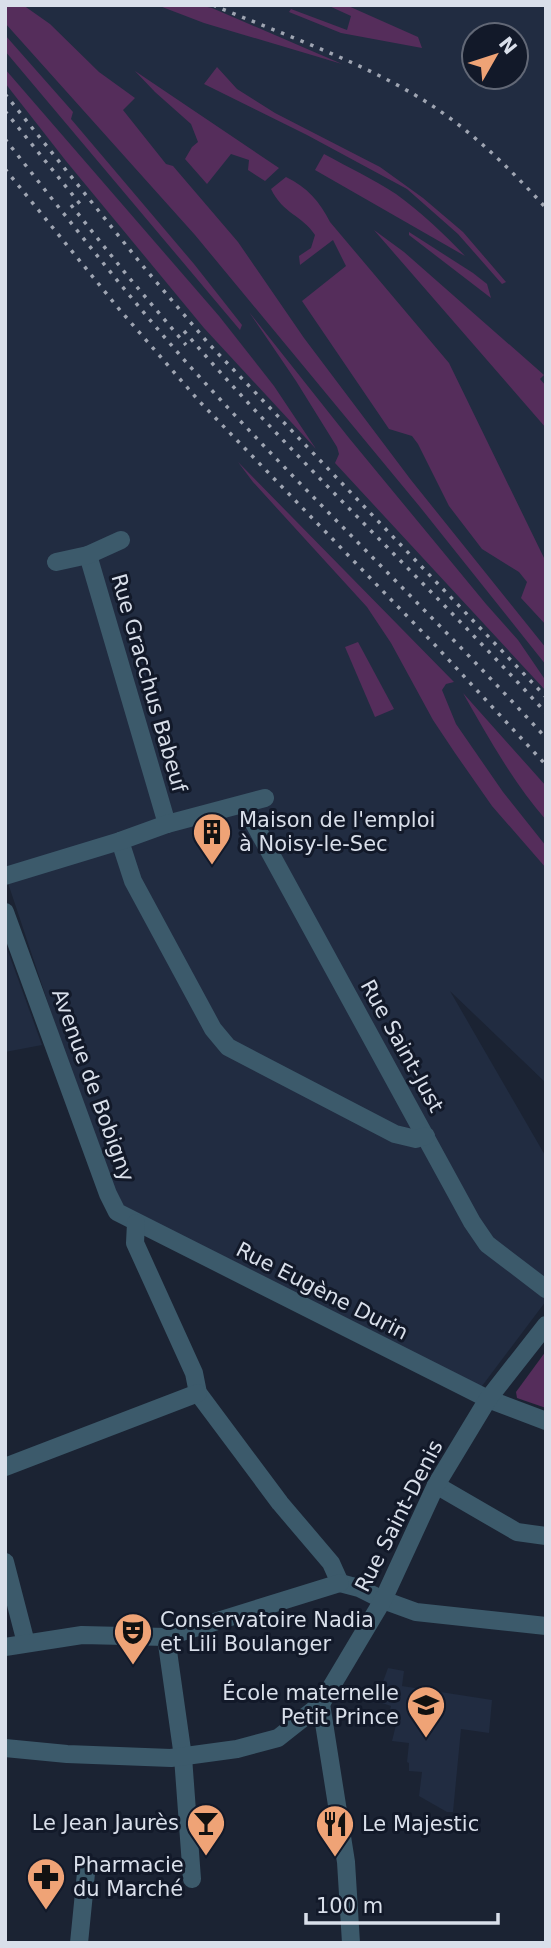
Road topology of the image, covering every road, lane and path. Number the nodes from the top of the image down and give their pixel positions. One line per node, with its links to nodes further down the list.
1 (121, 540): 2 (street, Rue Gracchus Babeuf)
2 (88, 555): 3 (street, Rue Gracchus Babeuf); 6 (street, Rue Gracchus Babeuf)
3 (57, 562)
4 (265, 798): 5 (street)
5 (244, 804): 6 (street); 10 (street, Rue Saint-Just)
6 (167, 824): 7 (street)
7 (120, 841): 8 (street); 10 (street)
8 (5, 876)
9 (5, 912): 11 (street, Avenue de Bobigny)
10 (426, 1136): 12 (street, Rue Saint-Just)
11 (136, 1223): 14 (street); 15 (street, Rue Eugène Durin)
12 (546, 1289)
13 (546, 1325): 15 (street, Rue Saint-Denis)
14 (198, 1393): 17 (street); 21 (street)
15 (488, 1399): 16 (street, Rue Eugène Durin); 18 (street, Rue Saint-Denis)
16 (546, 1421)
17 (5, 1467)
18 (436, 1485): 19 (street); 22 (street, Rue Saint-Denis)
19 (546, 1536)
20 (5, 1562): 25 (street)
21 (340, 1583): 22 (street); 24 (street)
22 (383, 1600): 23 (street); 27 (street, Rue Saint-Denis)
23 (546, 1626)
24 (166, 1637): 25 (street); 29 (street)
25 (26, 1643): 26 (street)
26 (5, 1647)
27 (321, 1704): 29 (street, Rue Saint-Denis); 33 (street)
28 (5, 1748): 29 (street, Rue Saint-Denis)
29 (183, 1757): 31 (street)
30 (86, 1873): 32 (street)
31 (192, 1880)
32 (79, 1943)
33 (351, 1943)

